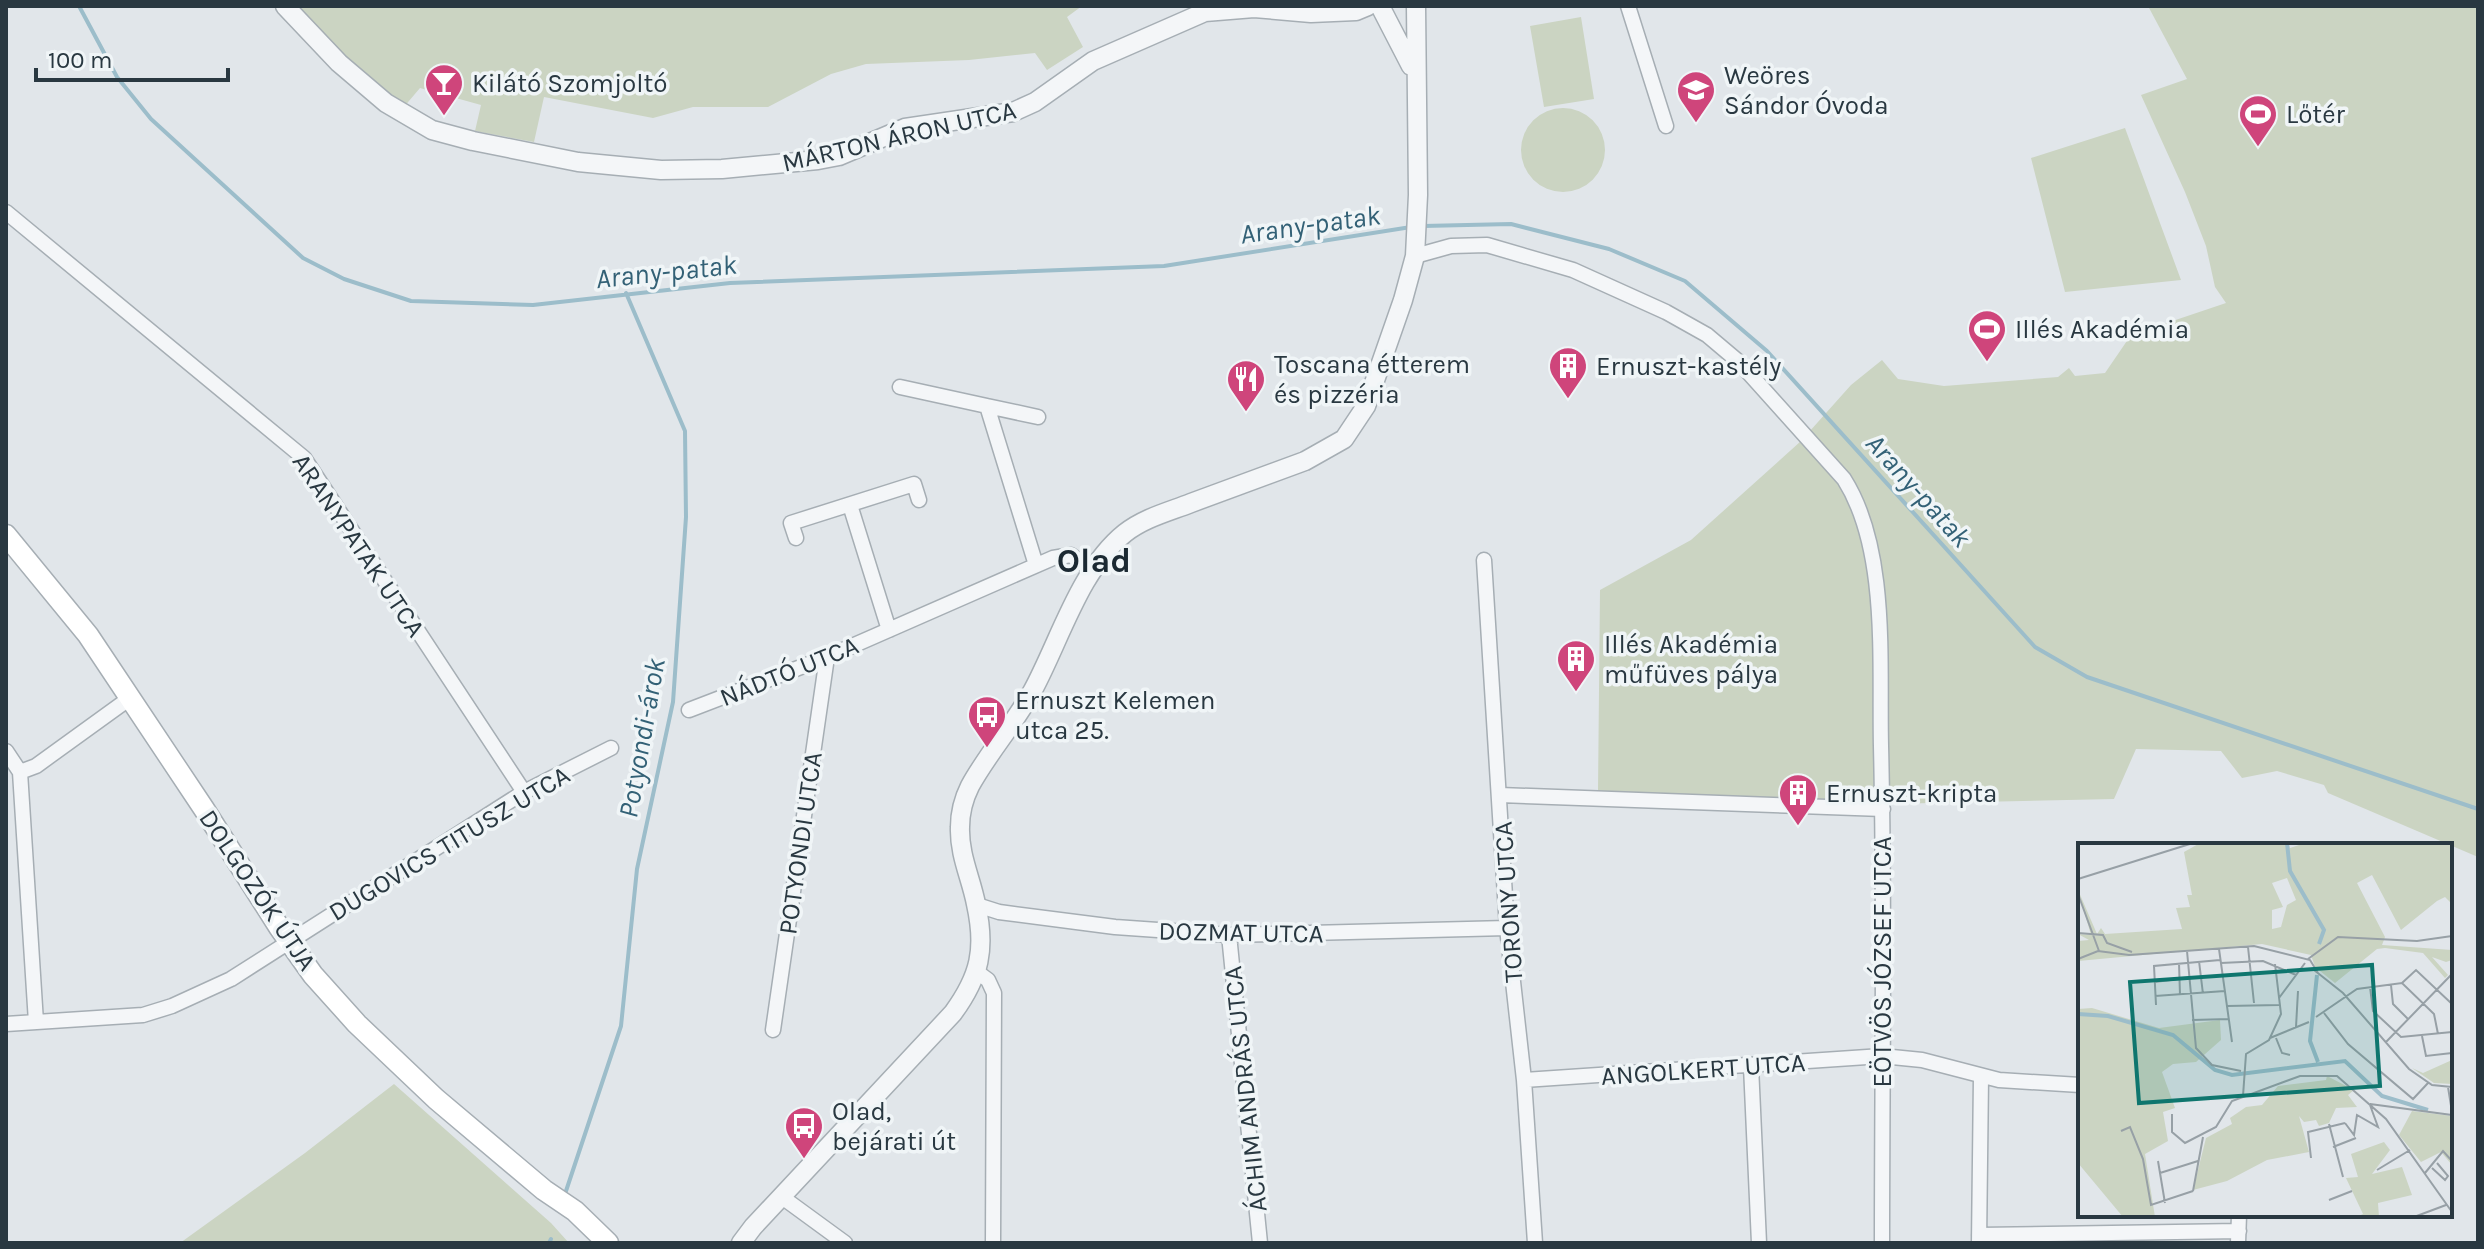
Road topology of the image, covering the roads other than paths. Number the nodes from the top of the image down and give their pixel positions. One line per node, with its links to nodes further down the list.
1 (285, 6): 2 (street, MÁRTON ÁRON UTCA)
2 (1368, 6)
3 (1380, 6): 6 (street)
4 (1416, 6): 6 (street)
5 (1628, 6): 7 (street)
6 (1415, 76): 9 (street)
7 (1666, 126)
8 (6, 212): 27 (street, ARANYPATAK UTCA)
9 (1415, 251): 19 (street); 29 (street, EÖTVÖS JÓZSEF UTCA)
10 (900, 387): 11 (street)
11 (987, 406): 12 (street); 18 (street)
12 (1038, 417)
13 (919, 500): 14 (street)
14 (850, 505): 16 (street); 20 (street, NÁDTÓ UTCA)
15 (6, 535): 22 (main road, DOLGOZÓK ÚTJA)
16 (796, 538)
17 (1484, 560): 28 (street, TORONY UTCA)
18 (1036, 565): 19 (street, NÁDTÓ UTCA); 20 (street, NÁDTÓ UTCA)
19 (1093, 571): 32 (street)
20 (889, 630): 21 (street, NÁDTÓ UTCA)
21 (827, 657): 23 (street, NÁDTÓ UTCA); 39 (street, POTYONDI UTCA)
22 (130, 698): 26 (street); 35 (main road, DOLGOZÓK ÚTJA)
23 (689, 710)
24 (611, 748): 27 (street, DUGOVICS TITUSZ UTCA)
25 (6, 751): 26 (street)
26 (20, 772): 30 (street)
27 (524, 792): 35 (street, DUGOVICS TITUSZ UTCA)
28 (1500, 795): 29 (street); 33 (street, TORONY UTCA)
29 (1883, 809): 40 (street, EÖTVÖS JÓZSEF UTCA)
30 (24, 811): 31 (street); 37 (street)
31 (6, 812)
32 (977, 905): 34 (street, DOZMAT UTCA); 36 (street)
33 (1507, 928): 34 (street, DOZMAT UTCA); 43 (street, TORONY UTCA)
34 (1229, 935): 57 (street, ÁCHIM ANDRÁS UTCA)
35 (289, 941): 37 (street, DUGOVICS TITUSZ UTCA); 46 (main road, DOLGOZÓK ÚTJA)
36 (977, 972): 45 (street); 56 (street)
37 (36, 1022): 38 (street, DUGOVICS TITUSZ UTCA)
38 (6, 1024)
39 (773, 1030)
40 (1882, 1056): 41 (street, ANGOLKERT UTCA); 42 (street, ANGOLKERT UTCA); 60 (street, EÖTVÖS JÓZSEF UTCA)
41 (1751, 1066): 43 (street, ANGOLKERT UTCA); 59 (street)
42 (1981, 1077): 44 (street, ANGOLKERT UTCA); 50 (street)
43 (1524, 1080): 58 (street, TORONY UTCA)
44 (2078, 1085)
45 (782, 1197): 48 (street); 55 (street)
46 (559, 1202): 51 (main road, DOLGOZÓK ÚTJA); 52 (main road, DOLGOZÓK ÚTJA)
47 (2239, 1217): 49 (street)
48 (753, 1227): 53 (street); 54 (street)
49 (2238, 1237): 50 (street)
50 (1979, 1239)
51 (595, 1243)
52 (608, 1243)
53 (732, 1243)
54 (741, 1243)
55 (845, 1243)
56 (993, 1243)
57 (1260, 1243)
58 (1535, 1243)
59 (1759, 1243)
60 (1882, 1243)

